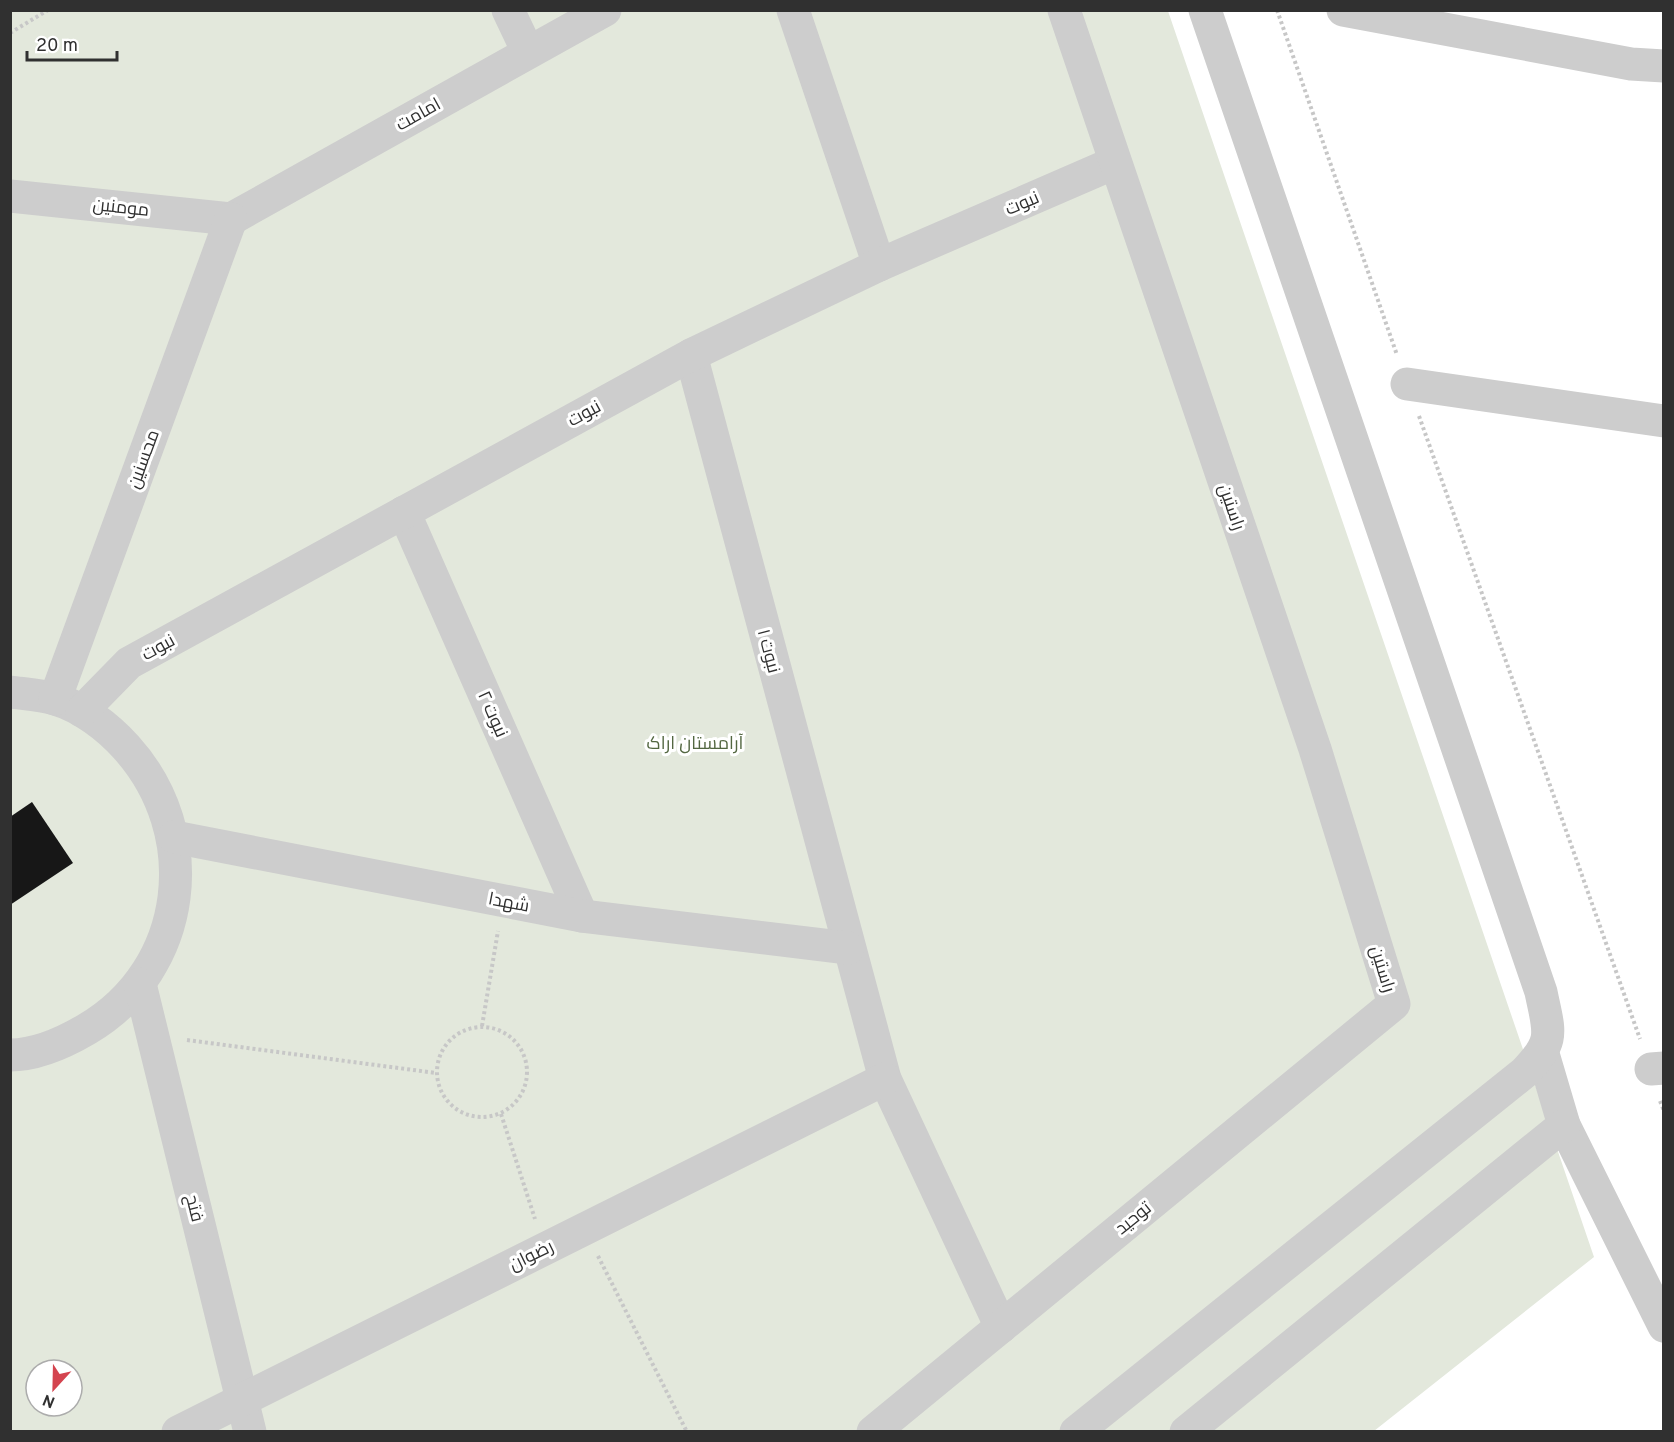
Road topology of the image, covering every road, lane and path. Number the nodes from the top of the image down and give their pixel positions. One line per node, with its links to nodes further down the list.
1 (48, 10): 9 (path)
2 (508, 10): 10 (street)
3 (605, 10): 10 (street, امامت)
4 (793, 10): 15 (street)
5 (1064, 10): 12 (street, راستین)
6 (1205, 10): 30 (street)
7 (1277, 10): 17 (path)
8 (1343, 10): 11 (street)
9 (10, 33)
10 (528, 52): 14 (street, امامت)
11 (1664, 66)
12 (1114, 163): 15 (street, نبوت); 27 (street, راستین)
13 (10, 196): 14 (street, مومنین)
14 (231, 219): 21 (street, محسنین)
15 (879, 265): 16 (street, نبوت)
16 (691, 355): 19 (street, نبوت); 25 (street, نبوت ۱)
17 (1407, 384): 18 (street); 32 (path)
18 (1664, 421)
19 (404, 512): 21 (street, نبوت); 24 (street, نبوت ۲)
20 (10, 692): 21 (street)
21 (69, 705): 22 (street)
22 (174, 837): 23 (street, شهدا); 26 (street)
23 (502, 901): 24 (street, شهدا); 28 (path)
24 (582, 916): 25 (street, شهدا)
25 (848, 948): 34 (street, نبوت ۱)
26 (140, 984): 29 (street, فتح); 31 (street)
27 (1394, 1004): 41 (street, توحید)
28 (482, 1026): 33 (path); 36 (path)
29 (153, 1036): 33 (path); 42 (street, فتح)
30 (1543, 1054): 37 (street); 47 (street)
31 (10, 1055)
32 (1657, 1068): 35 (path)
33 (436, 1073): 36 (path)
34 (885, 1079): 38 (street, رضوان); 41 (street, نبوت ۱)
35 (1664, 1111)
36 (501, 1114): 39 (path)
37 (1564, 1125): 40 (street); 48 (street)
38 (584, 1228): 39 (street, رضوان); 45 (path)
39 (545, 1248): 42 (street, رضوان)
40 (1664, 1326)
41 (1001, 1327): 46 (street, توحید)
42 (242, 1398): 43 (street, رضوان); 44 (street, فتح)
43 (178, 1431)
44 (250, 1431)
45 (687, 1431)
46 (873, 1431)
47 (1076, 1431)
48 (1186, 1431)

